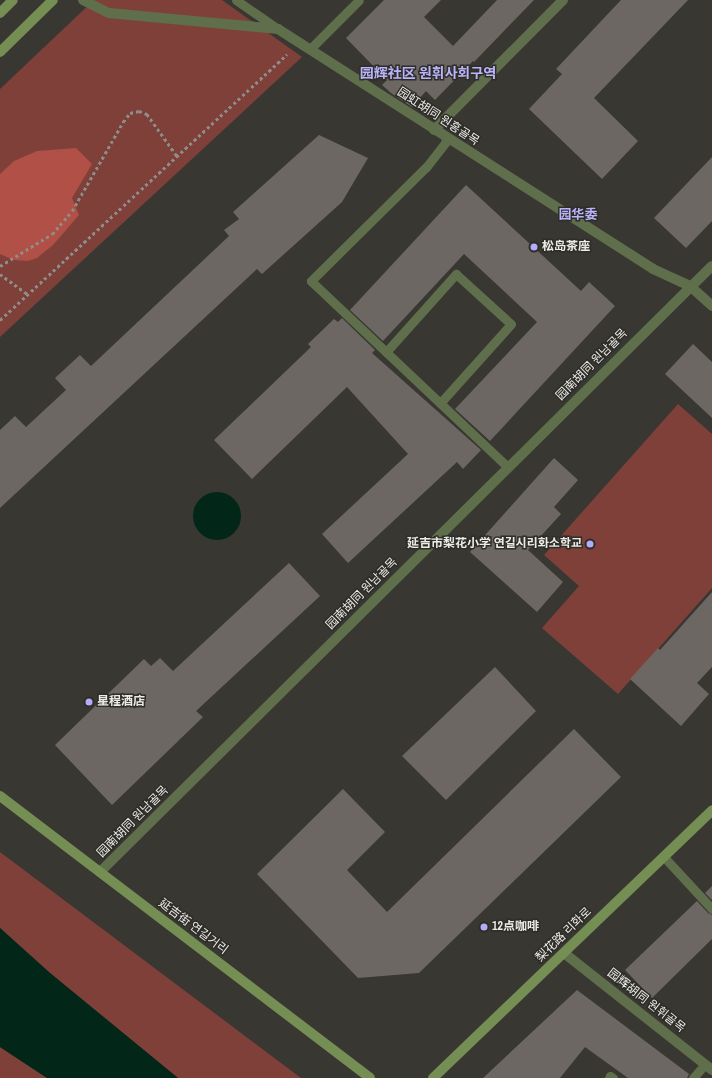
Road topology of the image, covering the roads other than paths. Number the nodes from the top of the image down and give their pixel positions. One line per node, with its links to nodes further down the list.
1 (13, 0): 7 (street)
2 (53, 0): 10 (street)
3 (83, 0): 8 (street, 园虹胡同 원홍골목)
4 (236, 0): 8 (lane)
5 (359, 0): 9 (lane)
6 (563, 0): 11 (street)
7 (0, 13)
8 (278, 29): 9 (street, 园虹胡同 원홍골목)
9 (310, 49): 11 (street, 园虹胡同 원홍골목)
10 (0, 52)
11 (434, 130): 12 (street, 园虹胡同 원홍골목)
12 (446, 138): 14 (street, 园虹胡同 원홍골목); 16 (lane)
13 (712, 266): 14 (street, 园南胡同 원남골목)
14 (690, 286): 15 (street, 园虹胡同 원홍골목); 18 (street, 园南胡同 원남골목)
15 (712, 306)
16 (386, 352): 17 (lane); 17 (lane)
17 (440, 403): 18 (lane)
18 (508, 467): 22 (street, 园南胡同 원남골목)
19 (0, 796): 22 (street, 延吉街 연길거리)
20 (712, 810): 21 (street, 梨花路 리화로)
21 (664, 857): 23 (lane); 24 (street, 梨花路 리화로)
22 (100, 872): 26 (street, 延吉街 연길거리)
23 (712, 909)
24 (564, 953): 25 (street, 园辉胡同 원휘골목); 27 (street, 梨花路 리화로)
25 (708, 1067): 30 (lane)
26 (370, 1078)
27 (433, 1078)
28 (609, 1078): 29 (lane)
29 (613, 1078)
30 (693, 1078)

